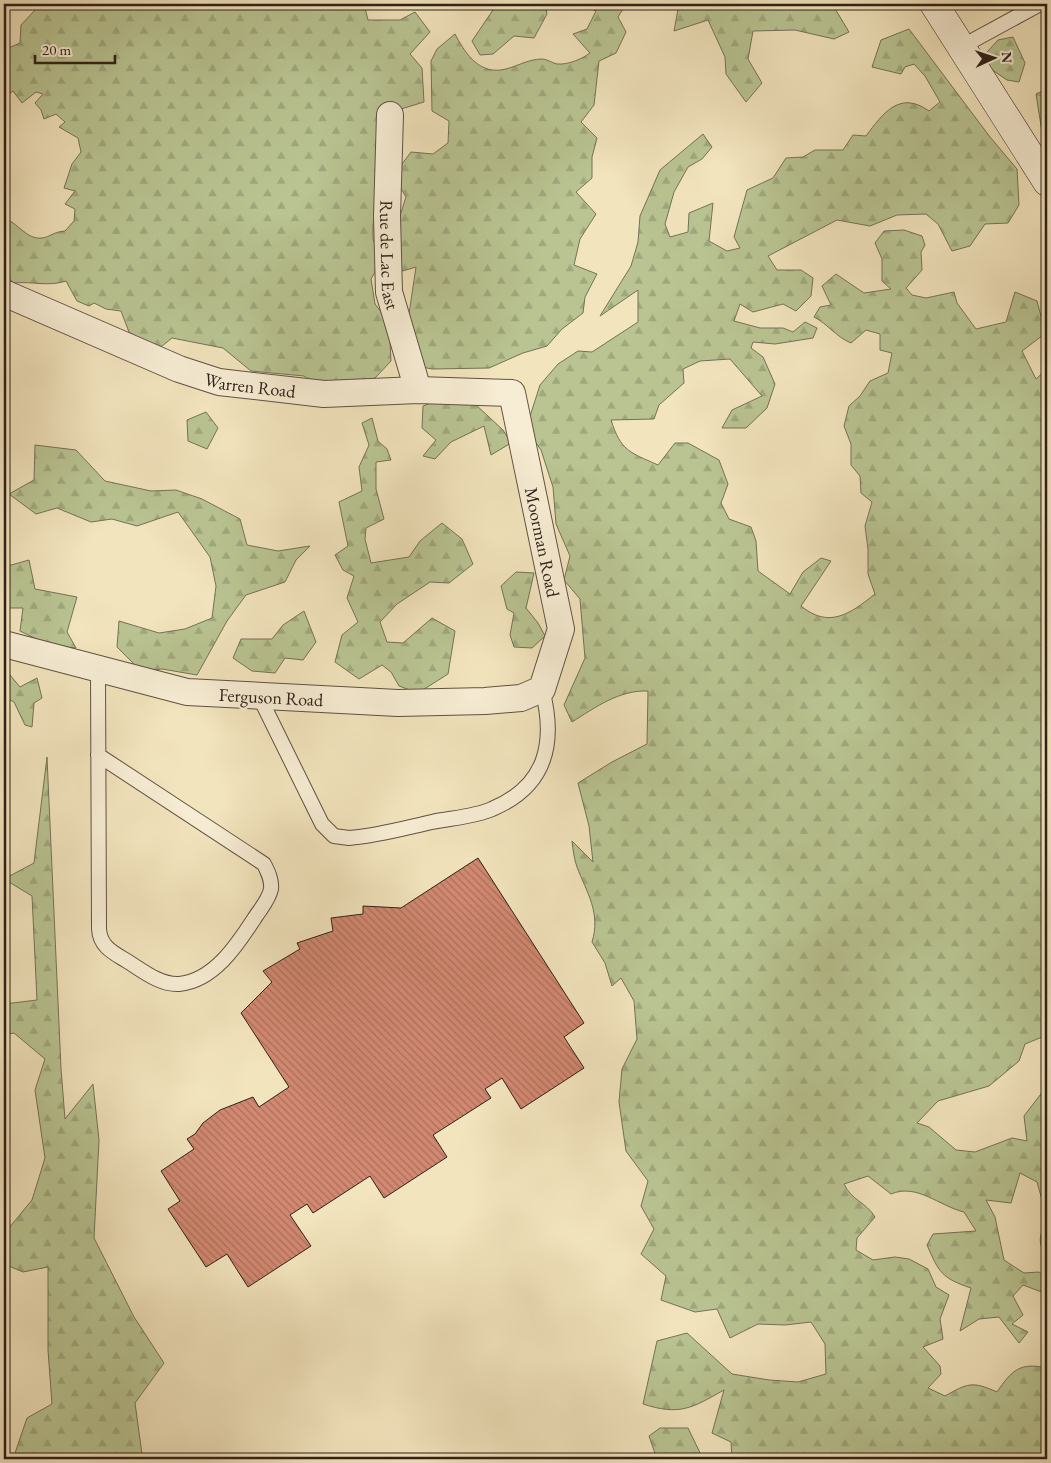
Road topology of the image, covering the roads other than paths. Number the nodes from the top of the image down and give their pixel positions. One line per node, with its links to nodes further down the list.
1 (934, 4): 3 (street)
2 (1040, 4): 3 (lane)
3 (961, 47): 5 (street)
4 (390, 115): 7 (street, Rue de Lac East)
5 (1047, 182)
6 (4, 293): 7 (street, Warren Road)
7 (418, 390): 8 (street, Warren Road)
8 (512, 393): 11 (street, Moorman Road)
9 (4, 644): 10 (street, Ferguson Road)
10 (98, 669): 12 (street, Ferguson Road); 13 (lane)
11 (542, 689): 12 (street, Ferguson Road); 12 (lane)
12 (259, 696)
13 (98, 755): 13 (lane)

